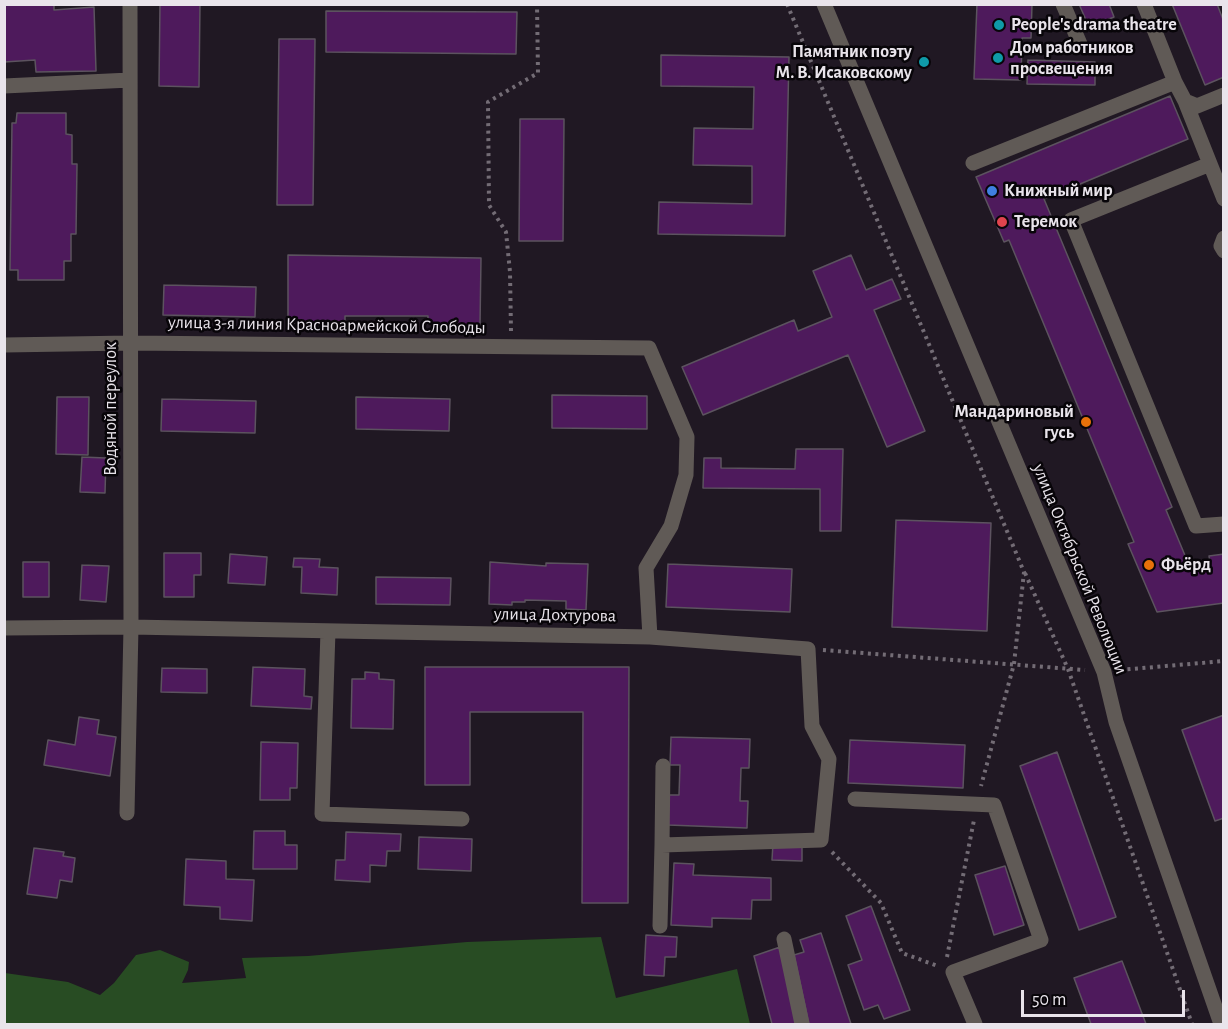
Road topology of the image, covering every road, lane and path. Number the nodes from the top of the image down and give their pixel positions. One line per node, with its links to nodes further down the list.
1 (130, 4): 8 (street, Водяной переулок)
2 (537, 4): 20 (path)
3 (788, 4): 22 (path)
4 (824, 4): 31 (street, улица Октябрьской Революции)
5 (1063, 4): 7 (street)
6 (1144, 4): 9 (street)
7 (1080, 44)
8 (130, 80): 10 (street); 18 (street, Водяной переулок)
9 (1175, 82): 12 (street); 13 (street)
10 (4, 86)
11 (1224, 95): 12 (street)
12 (1185, 101): 14 (street)
13 (973, 163)
14 (1210, 164): 15 (street); 21 (street)
15 (1224, 199)
16 (1224, 238): 17 (street)
17 (1224, 251)
18 (130, 343): 19 (street, улица 3-я линия Красноармейской Слободы); 20 (street, улица 3-я линия Красноармейской Слободы); 23 (street, Водяной переулок)
19 (4, 345)
20 (511, 347): 26 (street, улица 3-я линия Красноармейской Слободы)
21 (1224, 524)
22 (1024, 572): 29 (path); 30 (path)
23 (131, 627): 24 (street, улица Дохтурова); 25 (street, улица Дохтурова); 35 (street, Водяной переулок)
24 (4, 628)
25 (328, 631): 26 (street, улица Дохтурова); 36 (street)
26 (650, 637): 27 (street, улица Дохтурова)
27 (808, 649): 29 (path); 37 (street)
28 (1224, 661): 31 (path)
29 (1014, 664): 30 (path); 34 (path)
30 (1068, 669): 31 (path); 44 (path)
31 (1104, 672): 45 (street, улица Октябрьской Революции)
32 (663, 766): 38 (street)
33 (855, 799): 34 (street)
34 (977, 805): 41 (path); 41 (street)
35 (127, 813)
36 (462, 819)
37 (821, 840): 38 (street); 41 (path)
38 (662, 845): 39 (street)
39 (660, 926)
40 (784, 939): 42 (street)
41 (953, 972): 43 (street)
42 (802, 1024)
43 (975, 1024)
44 (1192, 1024)
45 (1221, 1024)

